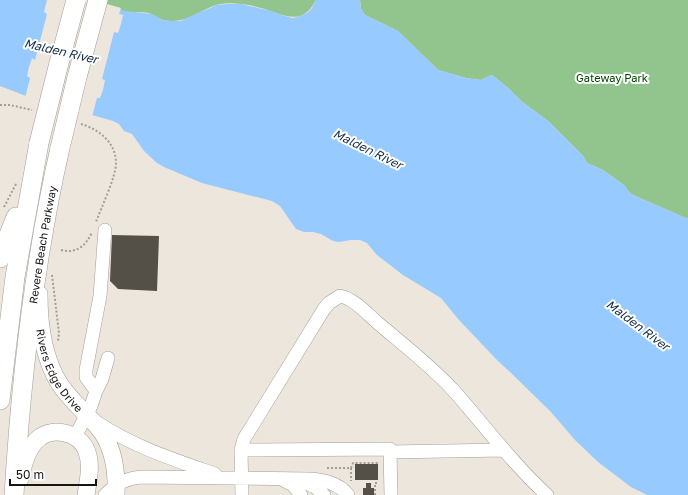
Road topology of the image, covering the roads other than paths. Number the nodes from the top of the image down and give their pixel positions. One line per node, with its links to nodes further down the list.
1 (76, 0): 3 (highway, Revere Beach Parkway, bridge)
2 (98, 0): 5 (highway, Revere Beach Parkway, bridge)
3 (39, 143): 6 (highway); 9 (highway, Revere Beach Parkway)
4 (98, 228): 8 (lane)
5 (43, 232): 10 (main road, Rivers Edge Drive); 20 (highway, Revere Beach Parkway)
6 (0, 258)
7 (108, 358): 8 (lane)
8 (96, 391): 10 (lane)
9 (0, 400)
10 (87, 416): 11 (lane); 15 (lane); 19 (main road, Rivers Edge Drive)
11 (75, 437): 21 (main road); 22 (main road)
12 (241, 450): 13 (lane); 14 (lane); 16 (lane)
13 (503, 450): 14 (lane); 28 (lane)
14 (390, 452): 27 (lane)
15 (224, 478): 16 (lane); 19 (lane)
16 (242, 478): 17 (lane); 23 (lane)
17 (275, 478): 18 (lane); 24 (lane)
18 (291, 478): 25 (lane); 26 (lane)
19 (112, 492)
20 (14, 495)
21 (18, 495)
22 (86, 495)
23 (242, 495)
24 (301, 495)
25 (324, 495)
26 (348, 495)
27 (391, 495)
28 (547, 495)

